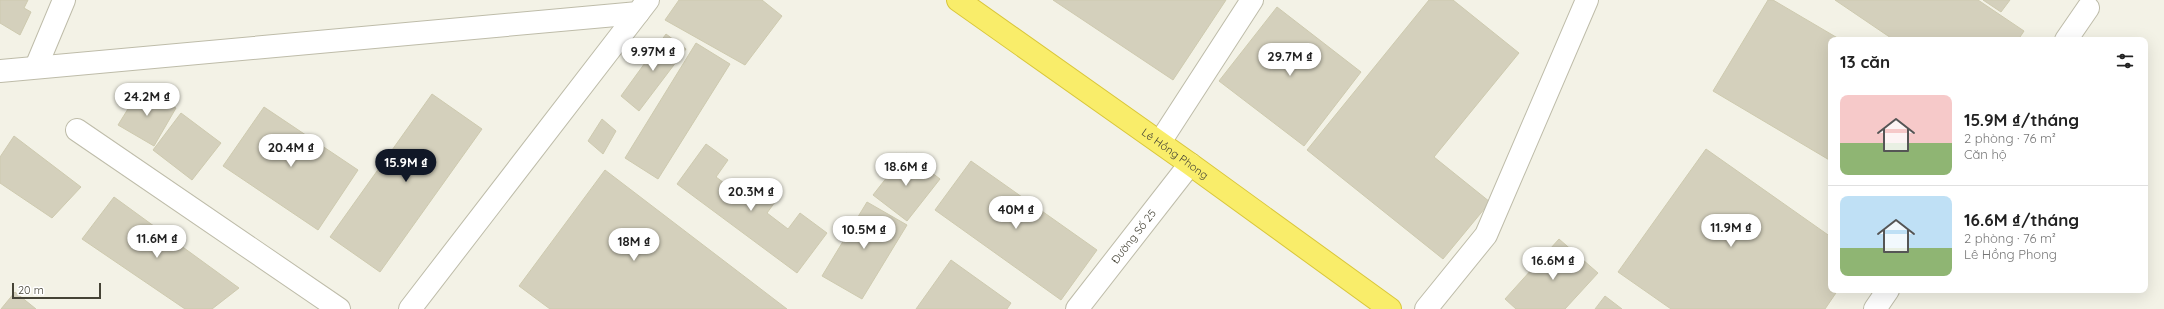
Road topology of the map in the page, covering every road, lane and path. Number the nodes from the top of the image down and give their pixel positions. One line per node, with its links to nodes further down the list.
1 (64, 0): 8 (street)
2 (958, 0): 11 (highway, Lê Hồng Phong)
3 (1252, 0): 11 (street)
4 (1587, 0): 18 (street)
5 (643, 7): 8 (street); 15 (street)
6 (2088, 8): 7 (street)
7 (2068, 37)
8 (36, 67): 9 (street)
9 (0, 71)
10 (77, 130): 14 (street)
11 (1160, 142): 12 (highway, Lê Hồng Phong)
12 (1190, 164): 16 (street, Đường Số 25); 17 (highway, Lê Hồng Phong)
13 (1886, 293): 19 (street)
14 (339, 309)
15 (410, 309)
16 (1078, 309)
17 (1390, 309)
18 (1426, 309)
19 (1875, 309)

